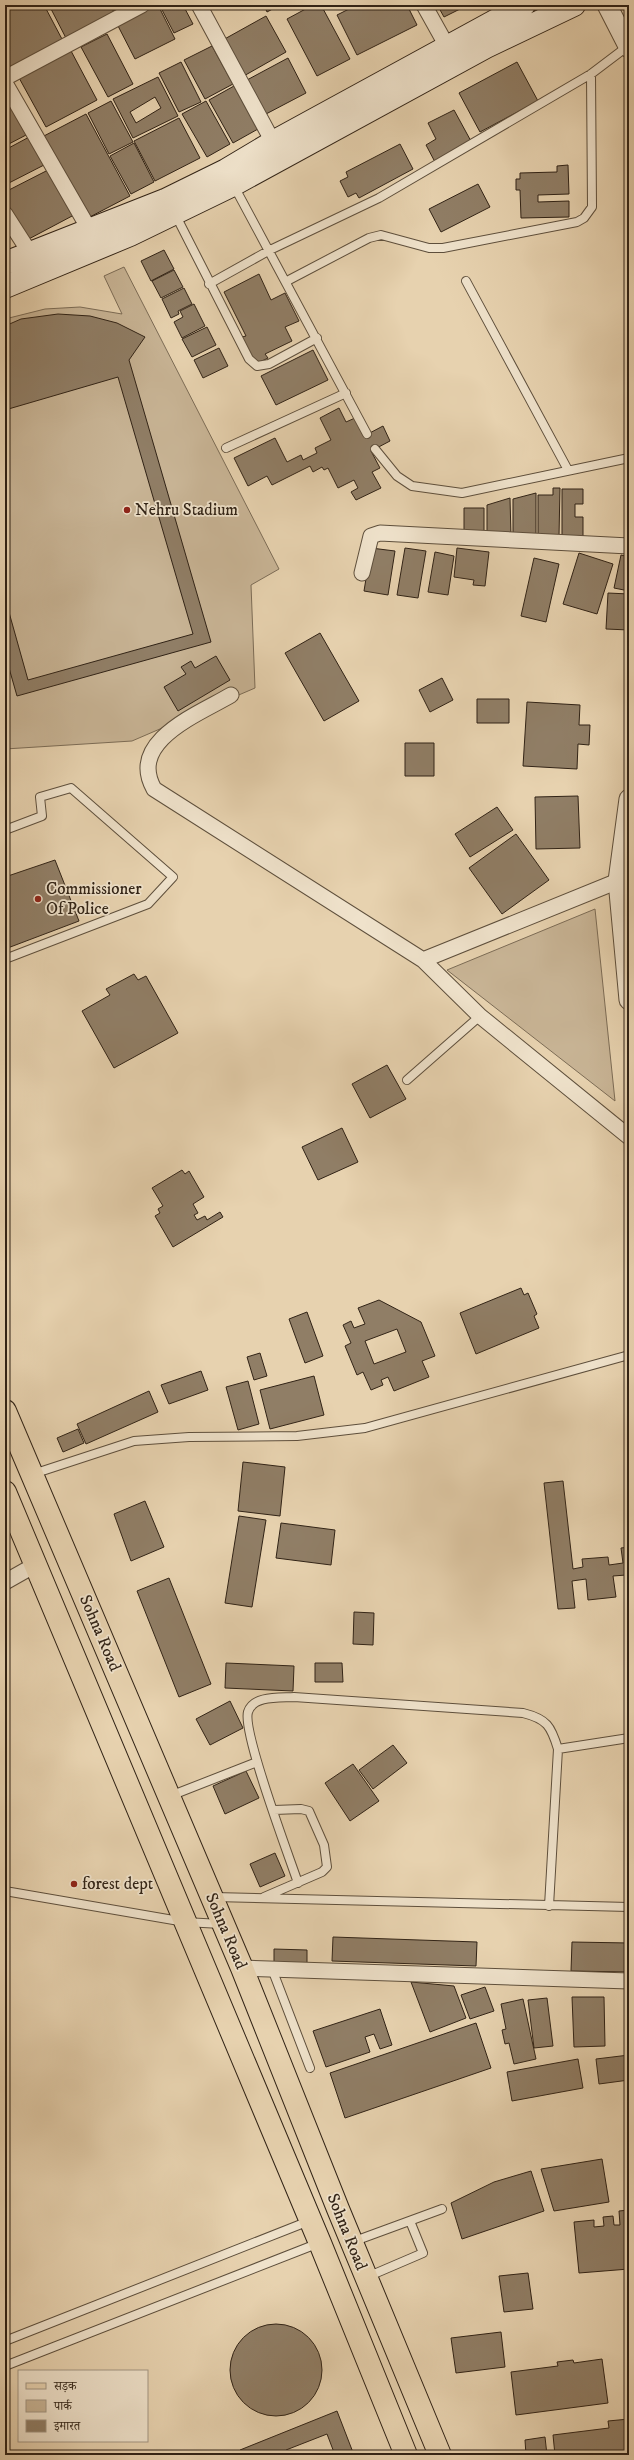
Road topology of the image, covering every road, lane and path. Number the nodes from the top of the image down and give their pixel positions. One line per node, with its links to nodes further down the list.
1 (142, 5): 10 (street)
2 (199, 5): 12 (street)
3 (424, 5): 8 (street)
4 (524, 5): 8 (main road)
5 (574, 5): 13 (main road)
6 (607, 5): 7 (street)
7 (629, 47): 9 (lane)
8 (448, 48): 12 (main road)
9 (591, 74): 17 (lane); 21 (lane)
10 (5, 78)
11 (5, 83): 16 (street)
12 (273, 142): 16 (main road)
13 (233, 185): 14 (main road); 17 (lane)
14 (175, 213): 22 (lane); 23 (main road)
15 (5, 214): 18 (street)
16 (89, 229): 18 (main road)
17 (270, 250): 21 (lane); 22 (lane)
18 (30, 252): 19 (main road)
19 (5, 263)
20 (466, 281): 30 (lane)
21 (287, 282): 24 (lane)
22 (209, 284): 24 (lane)
23 (5, 287)
24 (317, 338): 25 (lane)
25 (346, 393): 26 (lane); 27 (lane)
26 (368, 434)
27 (226, 448)
28 (376, 449): 30 (lane)
29 (629, 458): 30 (lane)
30 (568, 470)
31 (629, 546): 32 (street)
32 (362, 573)
33 (231, 696): 39 (street)
34 (629, 799): 36 (street)
35 (5, 830): 38 (lane)
36 (618, 881): 37 (street); 39 (street)
37 (626, 926): 40 (street)
38 (5, 959)
39 (422, 960): 41 (street)
40 (629, 1000)
41 (480, 1016): 42 (lane); 43 (street)
42 (407, 1080)
43 (629, 1137)
44 (629, 1355): 46 (lane)
45 (5, 1411): 46 (main road, Sohna Road)
46 (33, 1474): 53 (main road, Sohna Road)
47 (5, 1492): 48 (main road, Sohna Road)
48 (35, 1565): 49 (street); 61 (main road, Sohna Road)
49 (5, 1582)
50 (629, 1738): 51 (lane)
51 (558, 1749): 52 (lane); 59 (lane)
52 (257, 1762): 53 (lane); 54 (lane)
53 (169, 1796): 57 (main road, Sohna Road)
54 (274, 1810): 55 (lane); 55 (lane)
55 (298, 1882): 58 (lane)
56 (5, 1891): 61 (lane)
57 (212, 1897): 58 (lane); 62 (main road, Sohna Road)
58 (262, 1898): 59 (lane)
59 (549, 1906): 60 (lane)
60 (629, 1907)
61 (184, 1922): 62 (lane); 68 (main road, Sohna Road)
62 (224, 1924): 63 (main road, Sohna Road)
63 (242, 1968): 64 (street); 70 (main road, Sohna Road)
64 (272, 1969): 65 (street); 66 (lane)
65 (629, 1981)
66 (310, 2068)
67 (442, 2209): 69 (lane)
68 (310, 2220): 71 (main road, Sohna Road); 73 (lane)
69 (410, 2221): 70 (lane); 72 (lane)
70 (351, 2242): 72 (main road, Sohna Road)
71 (320, 2243): 74 (lane); 75 (main road, Sohna Road)
72 (366, 2277): 76 (main road, Sohna Road)
73 (5, 2341)
74 (5, 2366)
75 (406, 2455)
76 (440, 2455)

